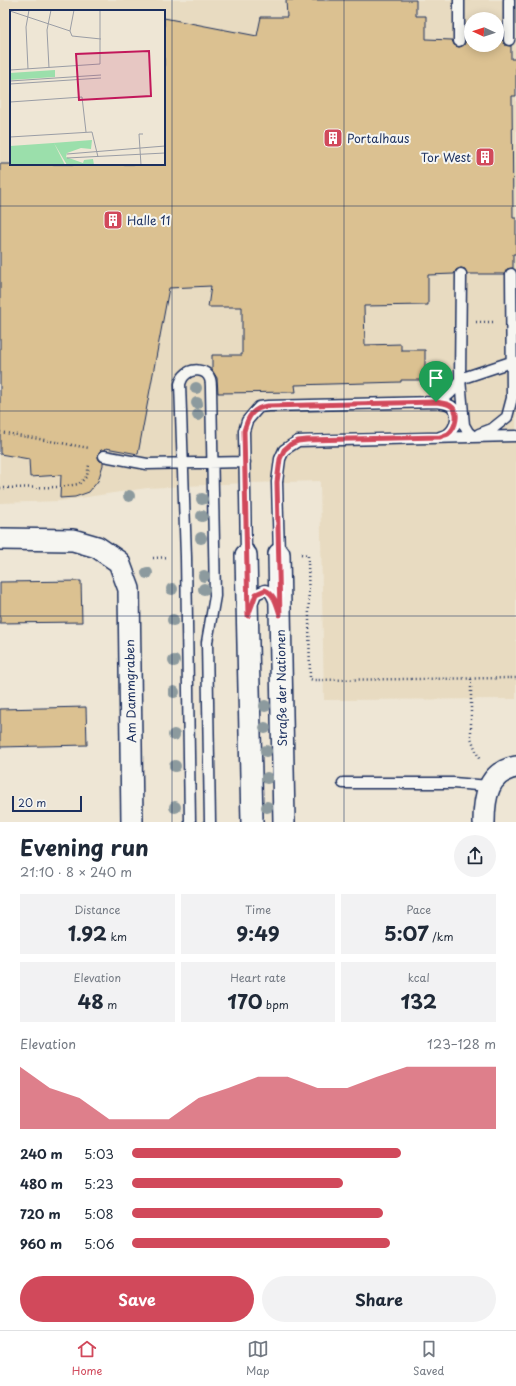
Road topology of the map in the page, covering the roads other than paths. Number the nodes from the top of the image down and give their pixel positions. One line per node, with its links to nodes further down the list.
1 (458, 0): 4 (lane)
2 (509, 0): 3 (lane)
3 (509, 40)
4 (459, 41)
5 (461, 274): 8 (lane)
6 (511, 274): 7 (lane)
7 (514, 362): 8 (lane); 12 (lane)
8 (460, 379): 9 (lane); 12 (lane)
9 (436, 402): 11 (lane); 15 (lane)
10 (516, 436): 12 (lane)
11 (440, 437): 12 (lane); 18 (lane)
12 (474, 437)
13 (104, 456): 16 (lane)
14 (213, 462): 15 (lane); 16 (lane); 16 (lane); 27 (lane)
15 (245, 462): 19 (lane)
16 (182, 463): 26 (lane)
17 (0, 539): 25 (street, Am Dammgraben)
18 (279, 554): 20 (street, Straße der Nationen)
19 (246, 555): 21 (street)
20 (280, 615): 21 (lane); 29 (street, Straße der Nationen)
21 (248, 616): 28 (street)
22 (516, 767): 24 (street)
23 (343, 783): 24 (lane)
24 (488, 786): 30 (street)
25 (132, 822)
26 (190, 822)
27 (210, 822)
28 (252, 822)
29 (284, 822)
30 (484, 822)

